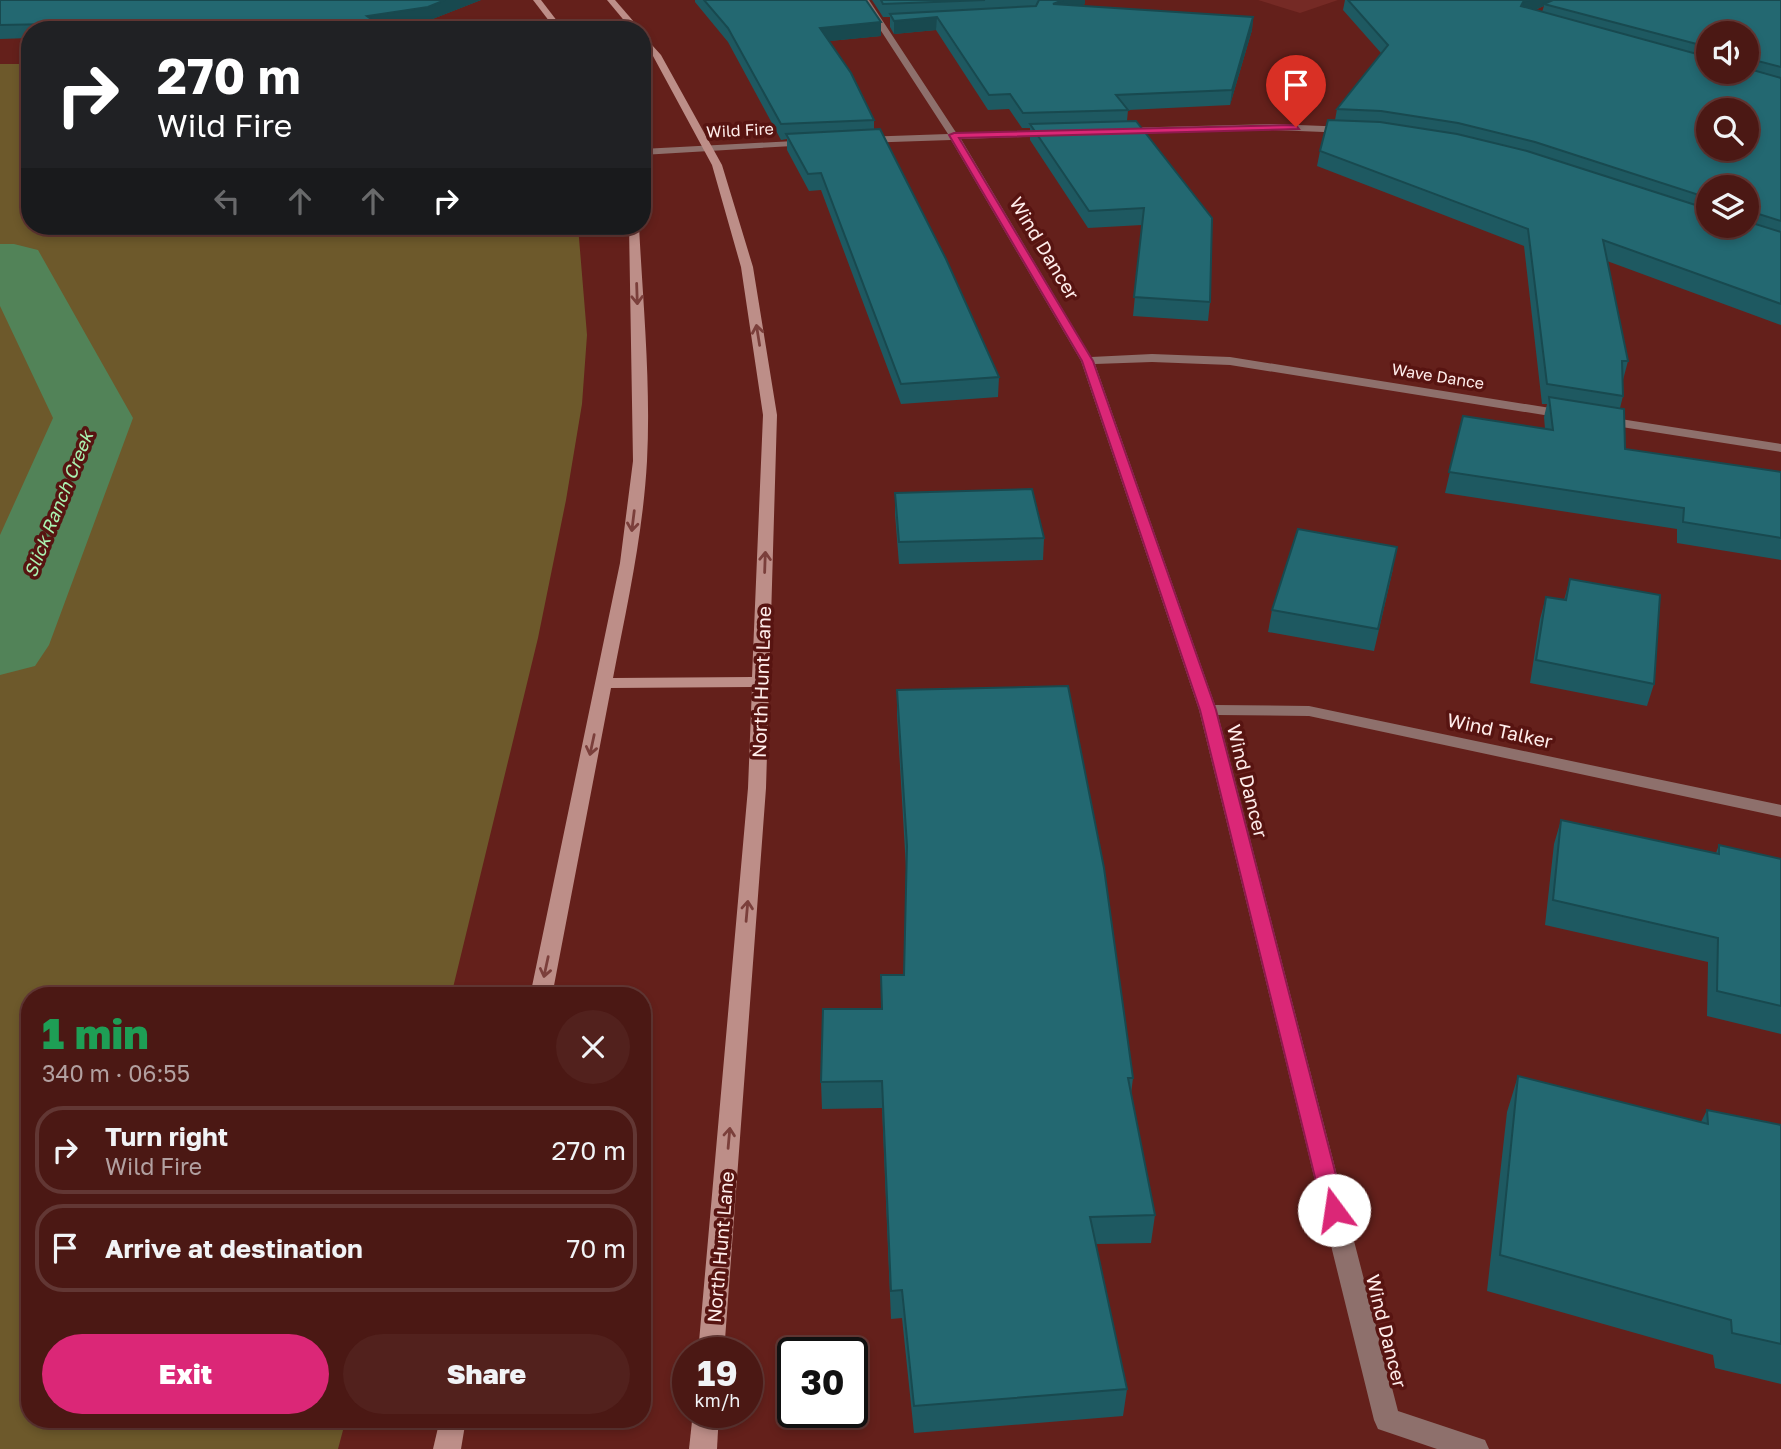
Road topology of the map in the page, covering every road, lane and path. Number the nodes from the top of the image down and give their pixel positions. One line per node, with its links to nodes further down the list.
1 (537, 0): 4 (main road)
2 (611, 0): 5 (main road)
3 (865, 0): 10 (street, Wind Dancer)
4 (553, 21)
5 (629, 21)
6 (651, 47): 13 (main road, North Hunt Lane)
7 (1106, 131): 8 (street)
8 (1355, 131)
9 (1065, 132): 10 (street)
10 (954, 135): 11 (street); 16 (street, Wind Dancer)
11 (847, 141)
12 (821, 142): 13 (street, Wild Fire)
13 (710, 148): 14 (street, Wild Fire); 18 (main road, North Hunt Lane, one-way to 13)
14 (651, 151)
15 (635, 235): 19 (main road, one-way to 19)
16 (1087, 361): 17 (street, Wave Dance); 20 (street, Wind Dancer)
17 (1781, 448)
18 (761, 682): 19 (main road); 23 (main road, North Hunt Lane, one-way to 18)
19 (605, 683): 22 (main road, one-way to 22)
20 (1208, 710): 21 (street, Wind Talker); 28 (street, Wind Dancer)
21 (1781, 811)
22 (543, 987)
23 (712, 1337)
24 (451, 1428): 26 (main road)
25 (705, 1428): 27 (main road)
26 (447, 1449)
27 (703, 1449)
28 (1475, 1449)

